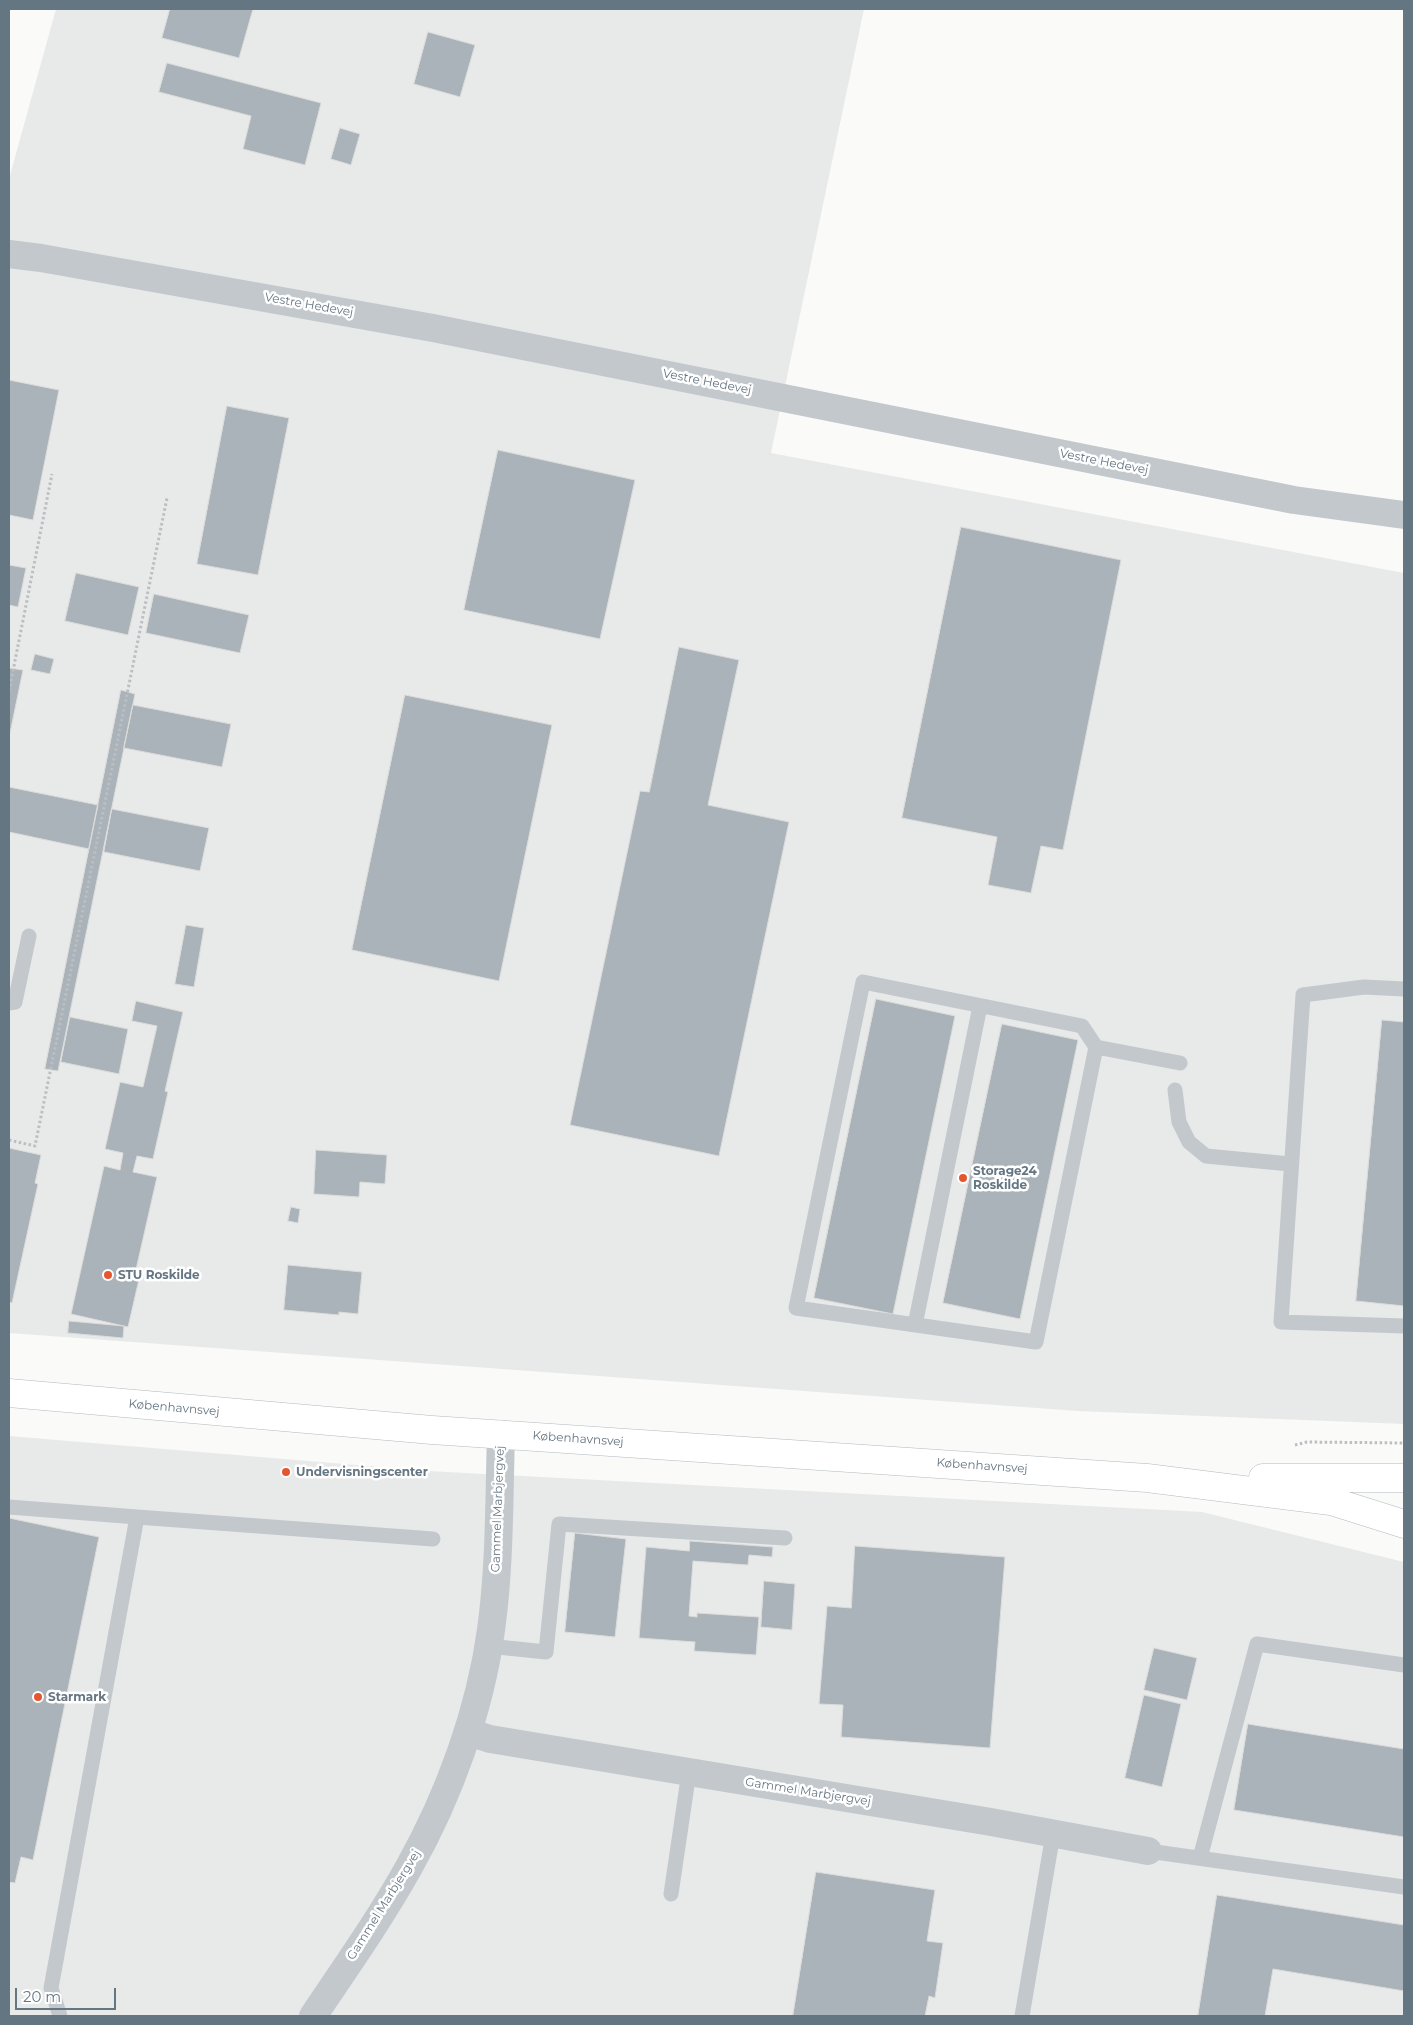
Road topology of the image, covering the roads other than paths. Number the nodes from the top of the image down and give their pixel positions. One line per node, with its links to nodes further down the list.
1 (9, 254): 2 (street, Vestre Hedevej)
2 (1404, 514)
3 (29, 936): 5 (lane)
4 (1404, 989): 10 (lane)
5 (9, 1004)
6 (980, 1006): 7 (lane); 11 (lane); 11 (lane)
7 (1096, 1047): 8 (lane); 11 (lane)
8 (1180, 1063)
9 (1175, 1090): 10 (lane)
10 (1290, 1164): 12 (lane)
11 (915, 1325)
12 (1404, 1326)
13 (9, 1393): 14 (main road, Københavnsvej)
14 (501, 1434): 15 (main road, Københavnsvej); 22 (street, Gammel Marbjergvej)
15 (1147, 1478): 16 (main road, Københavnsvej); 19 (main road, Københavnsvej)
16 (1404, 1478)
17 (9, 1507): 18 (lane)
18 (137, 1517): 21 (lane); 31 (lane)
19 (1404, 1524)
20 (785, 1538): 22 (lane)
21 (433, 1539)
22 (488, 1646): 24 (street, Gammel Marbjergvej)
23 (1404, 1665): 28 (lane)
24 (468, 1732): 25 (street, Gammel Marbjergvej); 32 (street, Gammel Marbjergvej)
25 (689, 1772): 26 (street, Gammel Marbjergvej); 30 (lane)
26 (1053, 1834): 27 (street, Gammel Marbjergvej); 33 (lane)
27 (1148, 1851): 28 (lane)
28 (1200, 1858): 29 (lane)
29 (1404, 1887)
30 (671, 1894)
31 (60, 2016)
32 (313, 2016)
33 (1022, 2016)

